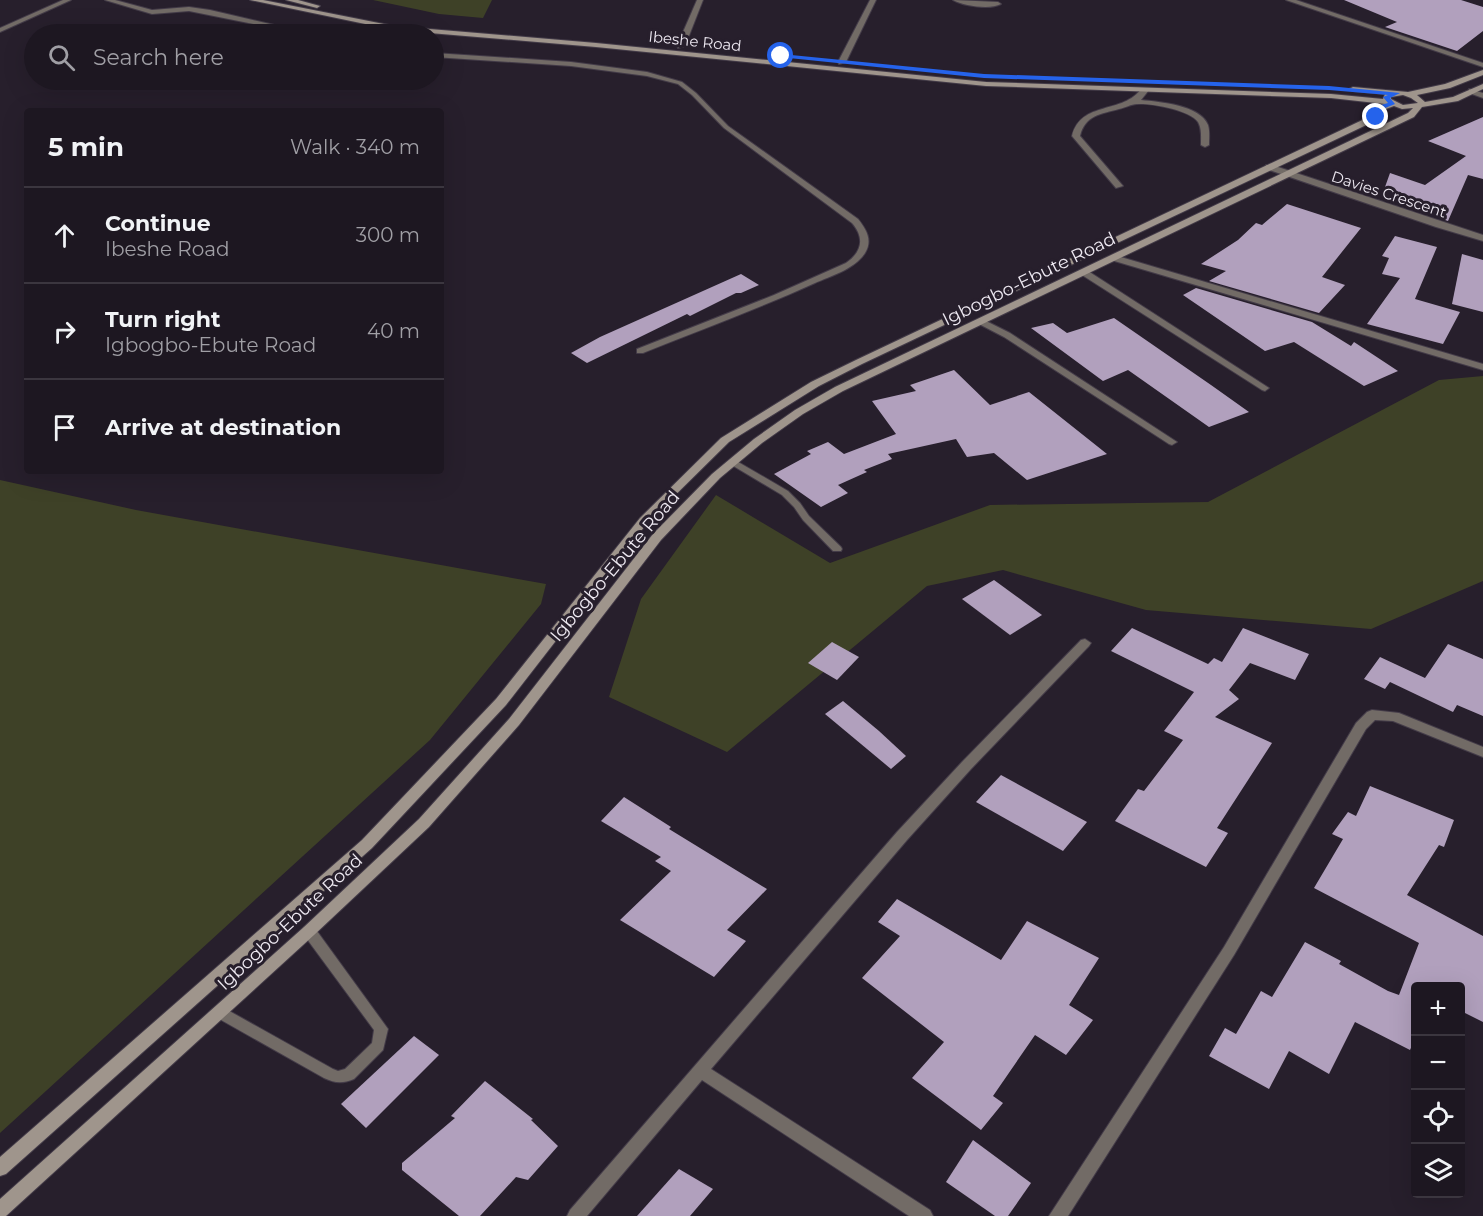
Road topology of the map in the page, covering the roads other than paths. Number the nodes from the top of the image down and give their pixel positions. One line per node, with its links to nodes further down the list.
1 (68, 0): 14 (lane)
2 (108, 0): 10 (lane)
3 (253, 0): 11 (main road, Ibeshe Road)
4 (289, 0): 12 (main road, Ibeshe Road)
5 (700, 0): 16 (street)
6 (873, 0): 18 (street)
7 (956, 0): 9 (street)
8 (1289, 0): 19 (street)
9 (998, 4)
10 (265, 24)
11 (375, 24)
12 (424, 24)
13 (444, 26): 16 (main road, Ibeshe Road)
14 (0, 30)
15 (444, 33): 22 (main road, Ibeshe Road)
16 (681, 45): 18 (main road, Ibeshe Road)
17 (444, 56): 37 (lane)
18 (842, 63): 26 (main road, Ibeshe Road)
19 (1483, 65)
20 (1483, 72): 24 (main road)
21 (1483, 86): 23 (main road)
22 (1145, 90): 26 (main road, Ibeshe Road); 27 (street)
23 (1472, 91): 25 (street); 28 (main road)
24 (1409, 94): 26 (main road); 28 (main road)
25 (1483, 96)
26 (1392, 100): 28 (main road); 30 (main road, Igbogbo-Ebute Road)
27 (1134, 101): 29 (street); 32 (street)
28 (1420, 106): 31 (main road, Igbogbo-Ebute Road)
29 (1205, 145)
30 (1269, 167): 31 (street, Davies Crescent); 48 (main road, Igbogbo-Ebute Road)
31 (1287, 174): 33 (street, Davies Crescent); 34 (main road, Igbogbo-Ebute Road)
32 (1119, 186)
33 (1483, 238)
34 (1114, 258): 35 (main road, Igbogbo-Ebute Road); 38 (street)
35 (1085, 273): 36 (main road, Igbogbo-Ebute Road); 39 (lane)
36 (982, 322): 40 (lane); 41 (main road, Igbogbo-Ebute Road)
37 (640, 351)
38 (1483, 367)
39 (1265, 387)
40 (1172, 442)
41 (733, 462): 42 (lane); 45 (main road, Igbogbo-Ebute Road)
42 (837, 549)
43 (1085, 643): 47 (street)
44 (1483, 752): 52 (street)
45 (309, 931): 46 (main road, Igbogbo-Ebute Road); 46 (lane)
46 (219, 1012): 49 (main road, Igbogbo-Ebute Road)
47 (701, 1071): 50 (street); 51 (street)
48 (0, 1168)
49 (0, 1210)
50 (576, 1216)
51 (924, 1216)
52 (1059, 1216)

